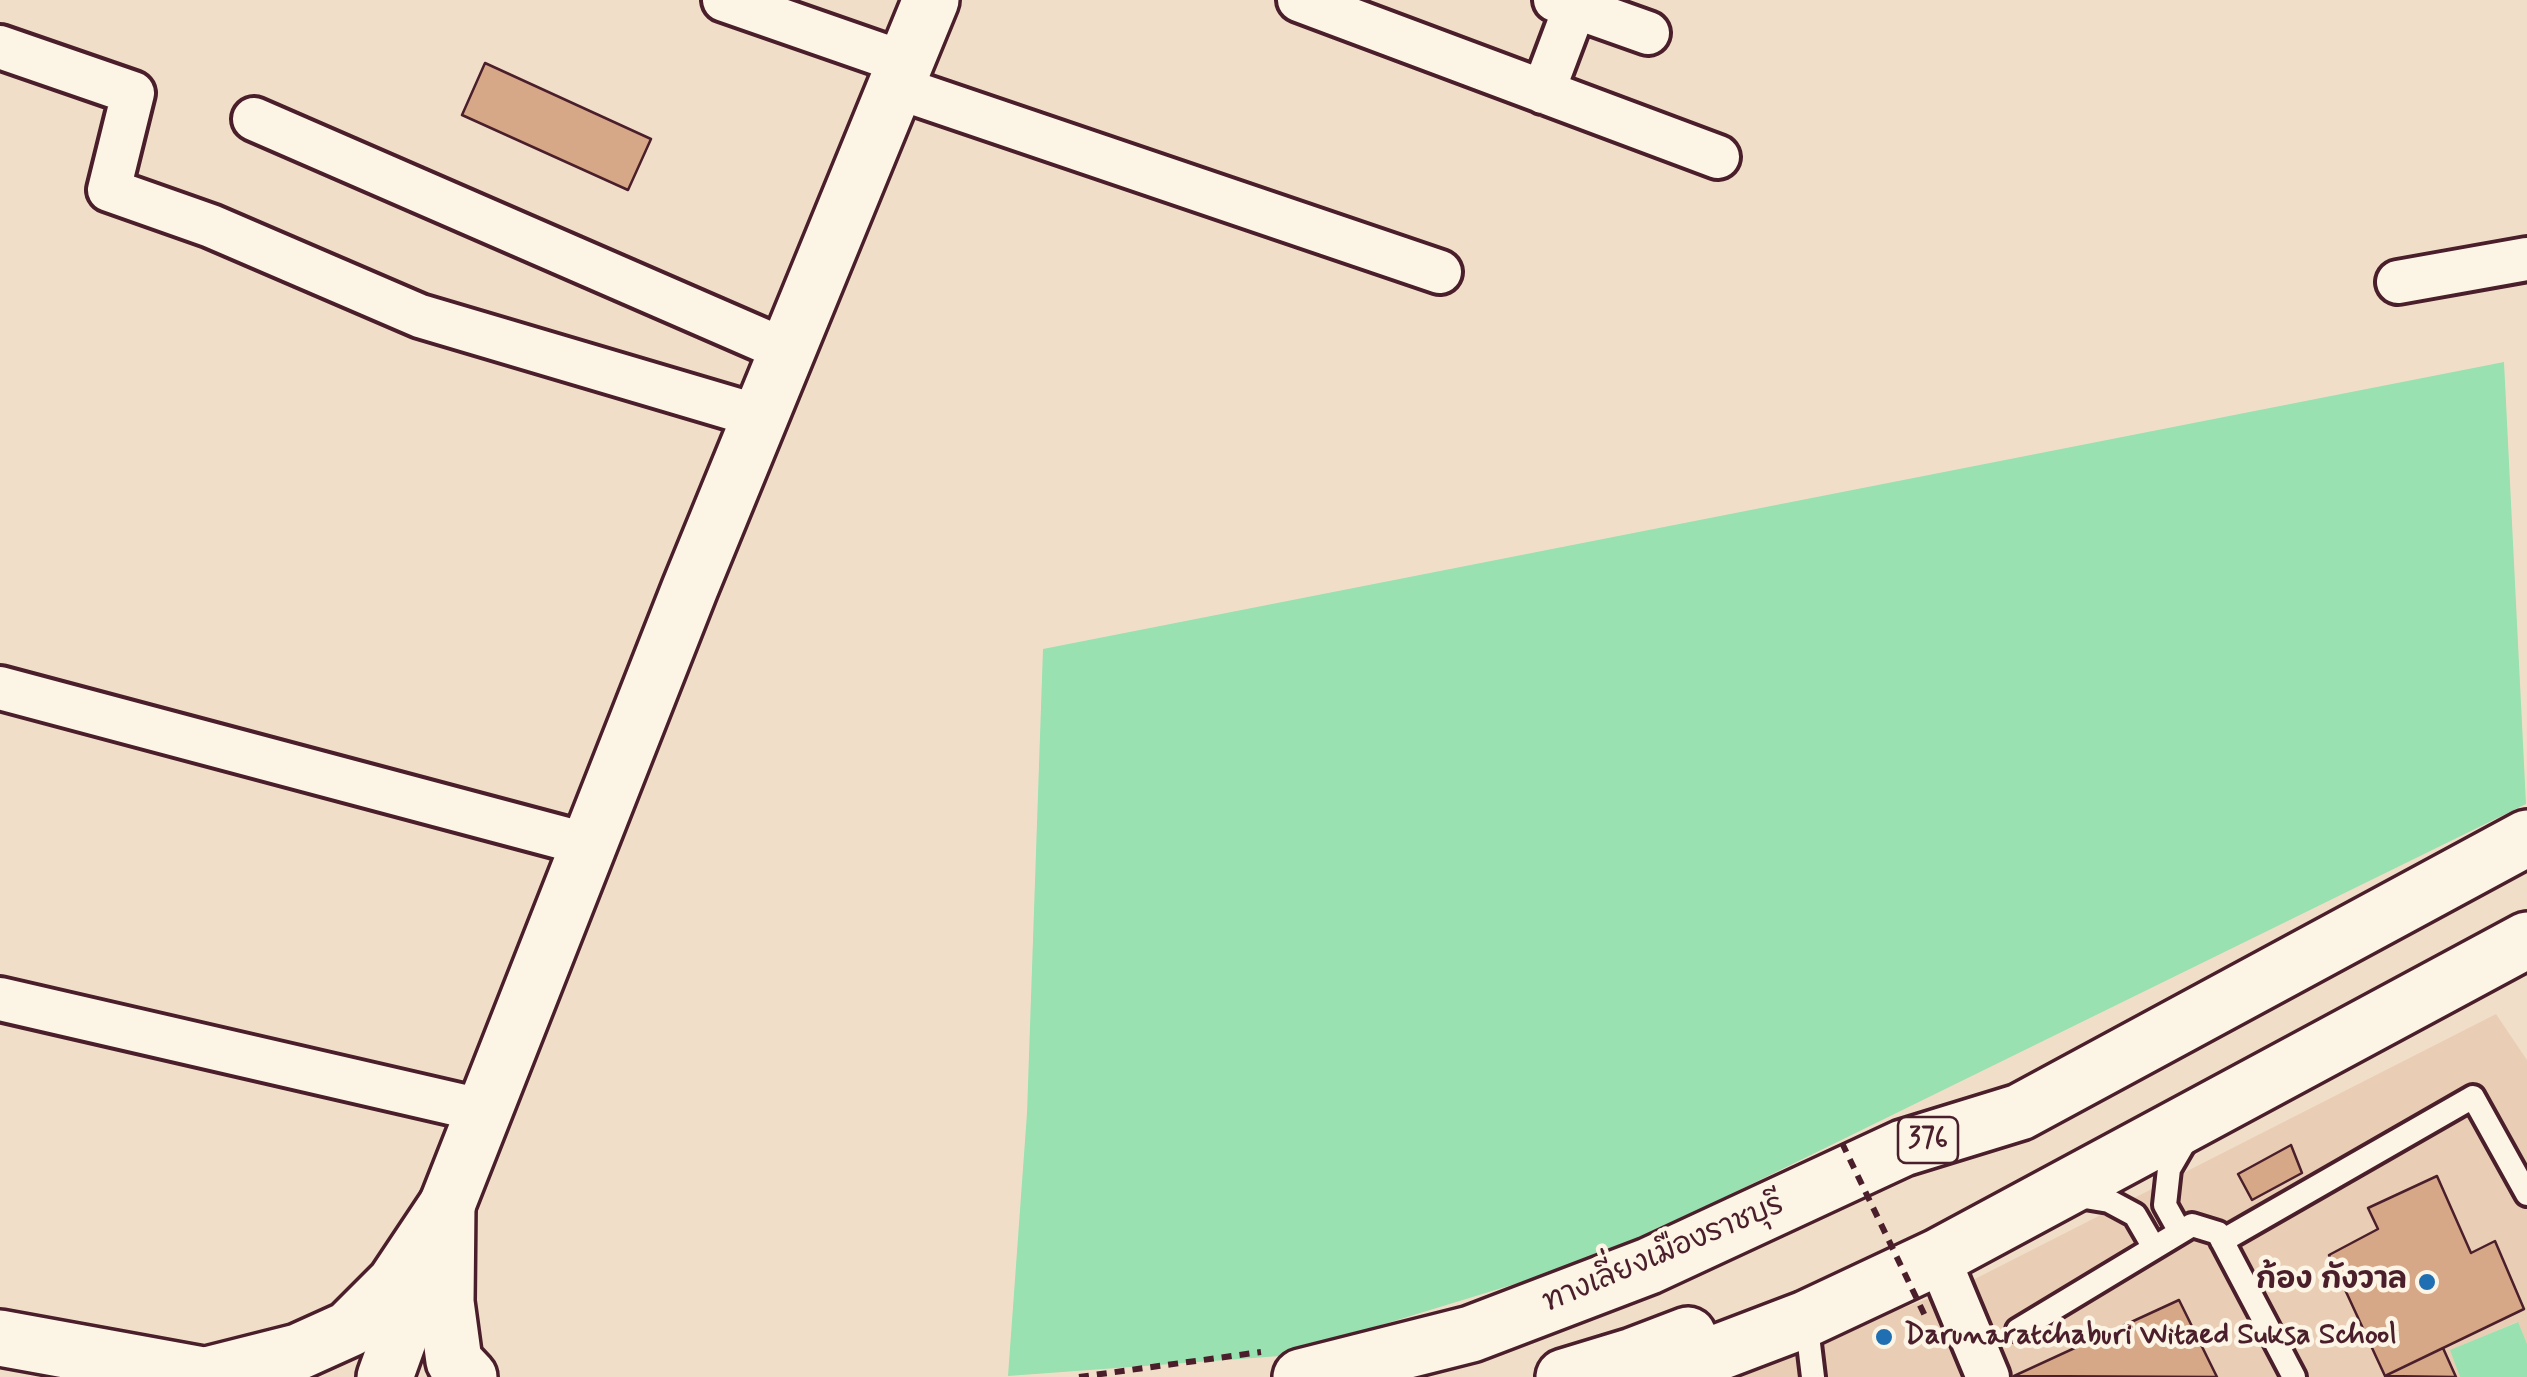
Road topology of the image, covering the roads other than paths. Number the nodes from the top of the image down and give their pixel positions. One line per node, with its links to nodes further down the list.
1 (724, 0): 7 (street)
2 (931, 0): 7 (main road)
3 (1298, 0): 8 (street)
4 (1565, 4): 5 (street); 8 (street)
5 (1648, 33)
6 (0, 47): 15 (street)
7 (901, 75): 12 (street); 14 (main road)
8 (1543, 92): 10 (street)
9 (254, 119): 14 (street)
10 (1718, 158)
11 (2527, 259): 13 (street)
12 (1440, 272)
13 (2398, 282)
14 (787, 351): 15 (main road)
15 (761, 416): 18 (main road)
16 (0, 688): 18 (street)
17 (2527, 838): 22 (main road, ทางเลี่ยงเมืองราชบุรี / 376)
18 (589, 845): 21 (main road)
19 (2527, 940): 23 (main road, ทางเลี่ยงเมืองราชบุรี / 376)
20 (0, 998): 21 (street)
21 (484, 1110): 26 (main road)
22 (2020, 1112): 34 (main road, ทางเลี่ยงเมืองราชบุรี / 376); 41 (main road, ทางเลี่ยงเมืองราชบุรี / 376)
23 (2198, 1117): 25 (main road, ทางเลี่ยงเมืองราชบุรี / 376); 27 (lane)
24 (2527, 1194): 28 (lane)
25 (2039, 1202): 29 (lane); 30 (main road, ทางเลี่ยงเมืองราชบุรี / 376); 34 (main road, ทางเลี่ยงเมืองราชบุรี / 376)
26 (447, 1205): 36 (main road); 39 (main road); 40 (main road)
27 (2180, 1232): 28 (lane); 29 (lane)
28 (2222, 1241): 46 (lane)
29 (2152, 1246): 32 (lane)
30 (1938, 1257): 31 (main road, ทางเลี่ยงเมืองราชบุรี / 376); 45 (street)
31 (1806, 1319): 34 (main road, ทางเลี่ยงเมืองราชบุรี / 376); 44 (lane)
32 (2018, 1330)
33 (0, 1338): 36 (main road)
34 (1636, 1349): 42 (main road, ทางเลี่ยงเมืองราชบุรี / 376); 43 (main road, ทางเลี่ยงเมืองราชบุรี / 376)
35 (0, 1375): 37 (main road)
36 (203, 1376): 38 (main road)
37 (10, 1377)
38 (214, 1377)
39 (384, 1377)
40 (469, 1377)
41 (1301, 1377)
42 (1417, 1377)
43 (1564, 1377)
44 (1813, 1377)
45 (1988, 1377)
46 (2294, 1377)

